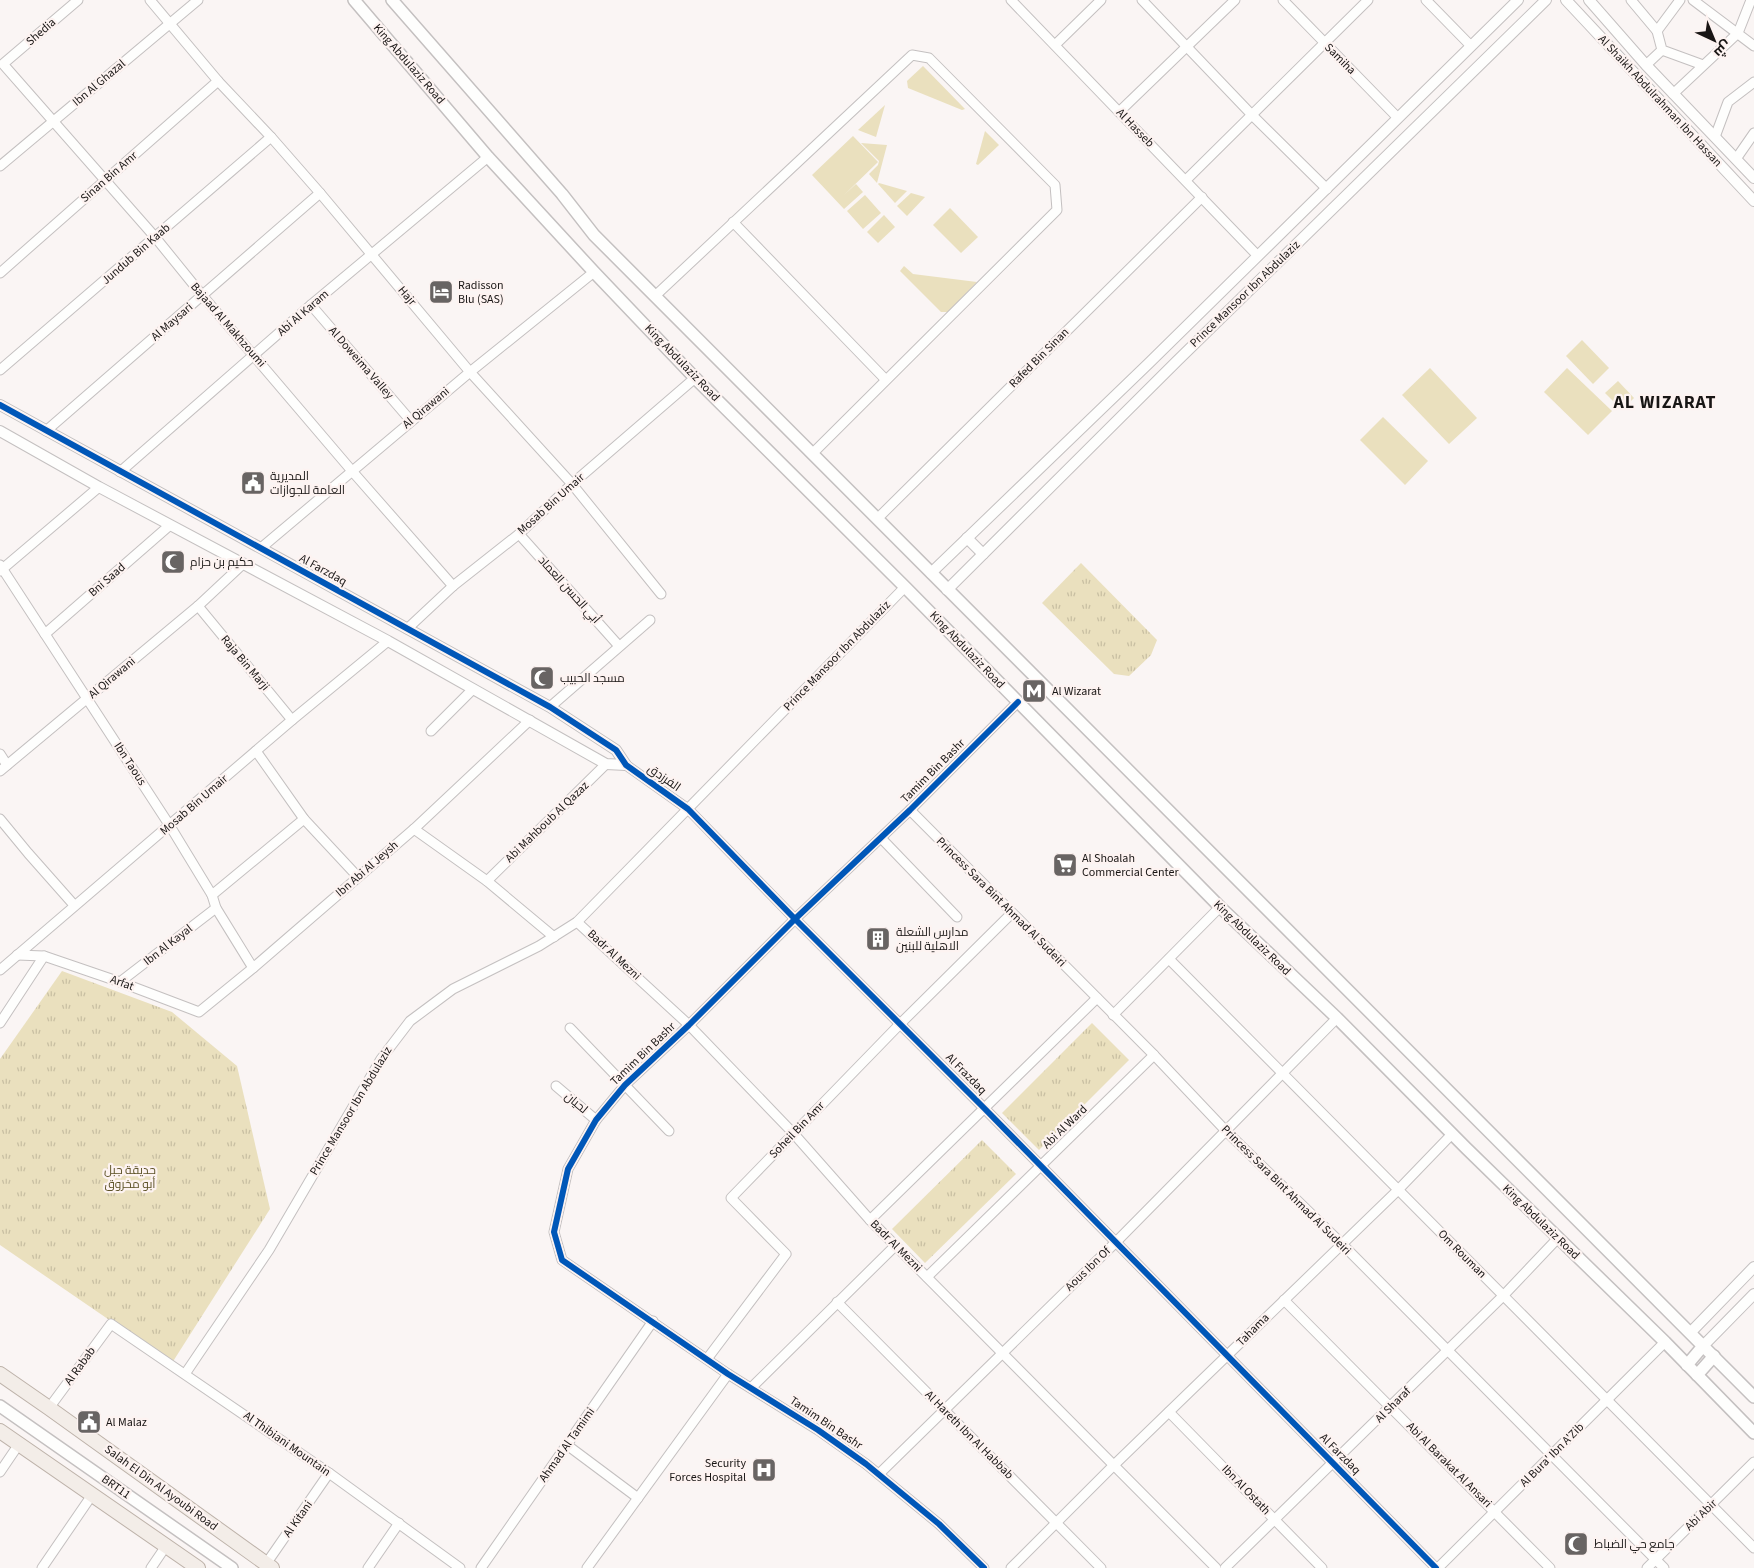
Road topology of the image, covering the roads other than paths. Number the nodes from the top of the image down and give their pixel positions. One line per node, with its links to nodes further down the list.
1 (78, 0): 30 (street, Shedia)
2 (150, 0): 21 (street, Hajr)
3 (198, 0): 21 (street, Ibn Al Ghazal)
4 (354, 0): 44 (main road, King Abdulaziz Road)
5 (392, 0): 61 (main road)
6 (1011, 0): 25 (street, Al Hasseb)
7 (1102, 0): 25 (street)
8 (1142, 0): 26 (street)
9 (1235, 0): 26 (street)
10 (1283, 0): 24 (street, Samiha)
11 (1368, 0): 24 (street)
12 (1426, 0): 27 (street)
13 (1518, 0): 27 (street, Prince Mansoor Ibn Abdulaziz)
14 (1546, 0): 82 (street, Prince Mansoor Ibn Abdulaziz)
15 (1566, 0): 53 (street, Al Shaikh Abdulrahman Ibn Hassan)
16 (1589, 0): 32 (street, Al Shaikh Abdulrahman Ibn Hassan)
17 (1630, 0): 22 (street)
18 (1680, 0): 22 (street)
19 (1693, 0): 23 (street)
20 (1751, 2): 23 (street)
21 (170, 24): 33 (street, Hajr); 40 (street, Ibn Al Ghazal)
22 (1657, 30): 29 (street)
23 (1738, 33): 28 (street); 31 (street)
24 (1324, 43): 38 (street); 39 (street, Samiha)
25 (1055, 45): 37 (street, Al Hasseb)
26 (1187, 46): 37 (street); 38 (street)
27 (1471, 46): 39 (street, Prince Mansoor Ibn Abdulaziz)
28 (1754, 46)
29 (1662, 50): 31 (street); 32 (street)
30 (3, 64): 40 (street, Bajaad Al Makhzoumi)
31 (1703, 65): 36 (street)
32 (1646, 66): 36 (street, Al Shaikh Abdulrahman Ibn Hassan)
33 (218, 81): 42 (street, Hajr); 48 (street, Sinan Bin Amr)
34 (1754, 82): 35 (street)
35 (1750, 89): 43 (street)
36 (1673, 94): 43 (street, Al Shaikh Abdulrahman Ibn Hassan)
37 (1119, 112): 49 (street, Al Hasseb)
38 (1252, 115): 49 (street); 50 (street)
39 (1398, 118): 50 (street, Prince Mansoor Ibn Abdulaziz)
40 (53, 121): 46 (street, Ibn Al Ghazal); 48 (street, Bajaad Al Makhzoumi)
41 (1754, 133): 45 (street)
42 (271, 137): 51 (street, Hajr); 55 (street, Jundub Bin Kaab)
43 (1715, 137): 45 (street, Al Shaikh Abdulrahman Ibn Hassan)
44 (488, 157): 56 (street, Abi Al Karam); 59 (main road, King Abdulaziz Road)
45 (1736, 159): 47 (street, Al Shaikh Abdulrahman Ibn Hassan)
46 (0, 166)
47 (1754, 178)
48 (105, 180): 55 (street, Bajaad Al Makhzoumi); 58 (street, Sinan Bin Amr)
49 (1186, 180): 52 (street, Al Hasseb)
50 (1327, 189): 57 (street, Prince Mansoor Ibn Abdulaziz)
51 (320, 193): 56 (street, Hajr); 60 (street, Al Maysari)
52 (1202, 197): 57 (street, Al Hasseb); 77 (street, Rafed Bin Sinan)
53 (1754, 201)
54 (733, 222): 61 (street); 67 (street); 67 (street)
55 (155, 238): 60 (street, Bajaad Al Makhzoumi); 64 (street, Jundub Bin Kaab)
56 (371, 253): 62 (street, Abi Al Karam); 65 (street, Hajr)
57 (1258, 256): 80 (street, Prince Mansoor Ibn Abdulaziz)
58 (0, 272)
59 (594, 272): 65 (street, Al Qirawani); 66 (main road, King Abdulaziz Road)
60 (202, 295): 63 (street, Bajaad Al Makhzoumi); 71 (street, Al Maysari)
61 (655, 296): 72 (main road)
62 (311, 305): 63 (street, Abi Al Karam); 69 (street, Al Doweima Valley)
63 (254, 356): 73 (street, Bajaad Al Makhzoumi); 74 (street, Abi Al Karam)
64 (0, 370)
65 (470, 372): 69 (street, Al Qirawani); 75 (street, Hajr)
66 (695, 378): 75 (street, Mosab Bin Umair); 87 (main road, King Abdulaziz Road)
67 (886, 379): 72 (street)
68 (0, 405): 71 (street, Al Farzdaq)
69 (411, 421): 73 (street, Al Qirawani)
70 (0, 431): 76 (street)
71 (46, 431): 74 (street, Al Farzdaq)
72 (812, 454): 77 (main road)
73 (352, 471): 81 (street, Al Qirawani); 86 (street, Bajaad Al Makhzoumi)
74 (120, 472): 81 (street, Al Farzdaq)
75 (572, 484): 79 (street, Mosab Bin Umair); 89 (street, Hajr)
76 (99, 487): 78 (street); 84 (street)
77 (877, 519): 85 (main road)
78 (170, 525): 83 (street); 93 (street, Bni Saad)
79 (519, 534): 86 (street, Mosab Bin Umair); 95 (street, أبي الحسن العماد)
80 (967, 538): 82 (street); 85 (street, Prince Mansoor Ibn Abdulaziz)
81 (261, 548): 92 (street, Al Farzdaq)
82 (983, 554): 88 (street, Prince Mansoor Ibn Abdulaziz)
83 (244, 564): 90 (street, Al Qirawani); 94 (street)
84 (1, 568): 93 (street, Ibn Taous)
85 (931, 573): 88 (main road)
86 (453, 586): 92 (street, Mosab Bin Umair)
87 (905, 587): 98 (main road, King Abdulaziz Road); 108 (street, Prince Mansoor Ibn Abdulaziz)
88 (947, 590): 165 (main road)
89 (661, 594)
90 (198, 606): 97 (street, Al Qirawani); 100 (street, Raja Bin Marji)
91 (650, 620): 95 (street)
92 (407, 630): 99 (street, Al Farzdaq)
93 (45, 634): 97 (street, Ibn Taous)
94 (388, 641): 96 (street); 100 (street, Mosab Bin Umair)
95 (619, 646): 99 (street)
96 (473, 689): 101 (street); 102 (street)
97 (87, 699): 107 (street, Al Qirawani); 112 (street, Ibn Taous)
98 (1018, 702): 109 (street, Tamim Bin Bashr); 119 (main road, King Abdulaziz Road)
99 (550, 708): 106 (street, Al Farzdaq)
100 (292, 720): 103 (street, Mosab Bin Umair)
101 (530, 720): 105 (street); 113 (street, Ibn Abi Al Jeysh)
102 (432, 730)
103 (256, 751): 111 (street); 112 (street, Mosab Bin Umair)
104 (0, 754): 107 (street)
105 (606, 764): 106 (street); 116 (street, Abi Mahboub Al Qazaz)
106 (626, 765): 108 (street, الفرزدق)
107 (4, 768)
108 (688, 809): 123 (street, Al Frazdaq); 124 (street, Prince Mansoor Ibn Abdulaziz)
109 (910, 810): 114 (street, Tamim Bin Bashr); 121 (street, Princess Sara Bint Ahmad Al Sudeiri)
110 (0, 819): 118 (street)
111 (304, 819): 115 (street); 117 (street)
112 (170, 826): 117 (street, Ibn Taous); 118 (street, Mosab Bin Umair)
113 (414, 828): 115 (street, Ibn Abi Al Jeysh); 116 (street)
114 (881, 838): 122 (street); 123 (street, Tamim Bin Bashr)
115 (358, 878): 129 (street, Ibn Abi Al Jeysh)
116 (487, 881): 125 (street)
117 (212, 895): 120 (street, Ibn Taous)
118 (74, 906): 126 (street, Mosab Bin Umair)
119 (1220, 907): 128 (street); 135 (main road, King Abdulaziz Road)
120 (216, 908): 129 (street, Ibn Taous); 131 (street, Ibn Al Kayal)
121 (1012, 913): 132 (street, Princess Sara Bint Ahmad Al Sudeiri); 137 (street, Soheil Bin Amr)
122 (957, 917)
123 (795, 919): 137 (street, Al Frazdaq); 138 (street, Tamim Bin Bashr)
124 (577, 922): 125 (street, Prince Mansoor Ibn Abdulaziz); 138 (street, Badr Al Mezni)
125 (554, 937): 175 (street, Prince Mansoor Ibn Abdulaziz)
126 (17, 954): 127 (street, Arfat); 130 (street, Mosab Bin Umair)
127 (44, 956): 131 (street, Arfat); 136 (street)
128 (1169, 959): 134 (street); 141 (street, Om Rouman)
129 (253, 968): 133 (street, Ibn Abi Al Jeysh)
130 (0, 970)
131 (120, 982): 133 (street, Arfat)
132 (1097, 998): 134 (street, Princess Sara Bint Ahmad Al Sudeiri); 144 (street)
133 (199, 1012)
134 (1113, 1015): 140 (street, Princess Sara Bint Ahmad Al Sudeiri)
135 (1337, 1018): 141 (street, Aous Ibn Of); 149 (main road, King Abdulaziz Road)
136 (0, 1023)
137 (900, 1024): 144 (street, Al Frazdaq); 148 (street, Soheil Bin Amr)
138 (689, 1026): 142 (street, Tamim Bin Bashr); 148 (street, Badr Al Mezni)
139 (570, 1028): 142 (street)
140 (1154, 1055): 147 (street, Princess Sara Bint Ahmad Al Sudeiri); 150 (street, Abi Al Ward)
141 (1283, 1074): 147 (street, Aous Ibn Of); 151 (street, Om Rouman)
142 (625, 1085): 145 (street, Tamim Bin Bashr); 146 (street)
143 (556, 1086): 145 (street, لحيان)
144 (984, 1108): 150 (street, Al Frazdaq); 152 (street)
145 (596, 1120): 163 (street, Tamim Bin Bashr)
146 (669, 1131)
147 (1226, 1131): 154 (street, Aous Ibn Of); 155 (street, Princess Sara Bint Ahmad Al Sudeiri)
148 (794, 1134): 152 (street, Badr Al Mezni); 172 (street, Soheil Bin Amr)
149 (1452, 1134): 151 (street, Tahama); 153 (main road, King Abdulaziz Road)
150 (1040, 1166): 154 (street, Al Frazdaq); 158 (street, Abi Al Ward)
151 (1398, 1190): 155 (street, Tahama); 160 (street, Om Rouman)
152 (870, 1220): 156 (street, Badr Al Mezni)
153 (1558, 1238): 160 (street, Al Sharaf); 166 (main road, King Abdulaziz Road)
154 (1116, 1242): 169 (street, Aous Ibn Of); 170 (street, Al Frazdaq)
155 (1342, 1244): 161 (street, Tahama); 168 (street, Princess Sara Bint Ahmad Al Sudeiri)
156 (895, 1246): 158 (street, Badr Al Mezni); 162 (street)
157 (1754, 1267): 165 (street)
158 (927, 1278): 169 (street, Badr Al Mezni)
159 (1754, 1294): 167 (street)
160 (1503, 1296): 168 (street, Al Sharaf); 180 (street, Om Rouman)
161 (1284, 1300): 170 (street, Tahama); 182 (street, Abi Al Barakat Al Ansari)
162 (837, 1302): 178 (street); 184 (street, Al Hareth Ibn Al Habbab)
163 (653, 1321): 172 (street, Tamim Bin Bashr); 189 (street, Ahmad Al Tamimi)
164 (111, 1324): 175 (street, Al Thibiani Mountain); 183 (street, Al Rabab)
165 (1690, 1333): 167 (main road)
166 (1665, 1342): 173 (main road, King Abdulaziz Road); 180 (street, Al Bura' Ibn A'Zib)
167 (1703, 1346): 171 (main road); 173 (main road)
168 (1448, 1350): 182 (street, Al Sharaf); 190 (street, Princess Sara Bint Ahmad Al Sudeiri)
169 (1002, 1353): 184 (street, Aous Ibn Of); 193 (street, Badr Al Mezni)
170 (1227, 1356): 185 (street, Tahama); 192 (street, Al Farzdaq)
171 (1714, 1356): 177 (main road); 179 (main road)
172 (707, 1359): 176 (street, Tamim Bin Bashr)
173 (1687, 1365): 177 (main road, King Abdulaziz Road)
174 (0, 1374): 183 (main road, Salah El Din Al Ayoubi Road)
175 (185, 1374): 195 (street, Al Thibiani Mountain)
176 (728, 1374): 178 (street, Tamim Bin Bashr); 198 (street)
177 (1697, 1375): 187 (main road, King Abdulaziz Road)
178 (751, 1388): 196 (street, Tamim Bin Bashr)
179 (1754, 1396)
180 (1607, 1400): 190 (street, Al Bura' Ibn A'Zib); 199 (street, Om Rouman)
181 (0, 1406): 211 (main road, BRT11)
182 (1391, 1407): 192 (street, Al Sharaf); 200 (street, Abi Al Barakat Al Ansari)
183 (49, 1408): 207 (main road, Salah El Din Al Ayoubi Road)
184 (944, 1410): 196 (street, Aous Ibn Of); 202 (street, Al Hareth Ibn Al Habbab)
185 (1170, 1412): 193 (street, Tahama); 201 (street, Ibn Al Ostath)
186 (0, 1431): 188 (main road)
187 (1754, 1433)
188 (19, 1444): 194 (street); 197 (main road)
189 (566, 1445): 198 (street); 214 (street, Ahmad Al Tamimi)
190 (1552, 1455): 200 (street, Al Bura' Ibn A'Zib); 206 (street, Princess Sara Bint Ahmad Al Sudeiri)
191 (1754, 1462): 199 (street, Abi Abir)
192 (1334, 1464): 201 (street, Al Sharaf); 222 (street, Al Farzdaq)
193 (1113, 1466): 202 (street, Tahama); 219 (street, Badr Al Mezni)
194 (0, 1472)
195 (329, 1473): 203 (street, Al Thibiani Mountain); 207 (street, Al Kitani)
196 (879, 1474): 216 (street, Tamim Bin Bashr)
197 (92, 1495): 204 (main road); 208 (street)
198 (638, 1498): 215 (street)
199 (1711, 1506): 205 (street, Om Rouman); 206 (street, Abi Abir)
200 (1495, 1511): 222 (street, Al Bura' Ibn A'Zib); 223 (street, Abi Al Barakat Al Ansari)
201 (1275, 1520): 220 (street, Al Sharaf); 221 (street, Ibn Al Ostath)
202 (1056, 1522): 217 (street, Tahama); 218 (street, Al Hareth Ibn Al Habbab)
203 (399, 1523): 212 (street); 213 (street, Al Thibiani Mountain)
204 (166, 1546): 209 (street); 210 (main road)
205 (1754, 1548)
206 (1656, 1559): 224 (street, Abi Abir); 225 (street, Princess Sara Bint Ahmad Al Sudeiri)
207 (269, 1566)
208 (42, 1568)
209 (151, 1568)
210 (198, 1568)
211 (232, 1568)
212 (368, 1568)
213 (460, 1568)
214 (481, 1568)
215 (588, 1568)
216 (984, 1568)
217 (1011, 1568)
218 (1102, 1568)
219 (1216, 1568)
220 (1226, 1568)
221 (1322, 1568)
222 (1437, 1568)
223 (1550, 1568)
224 (1647, 1568)
225 (1664, 1568)

